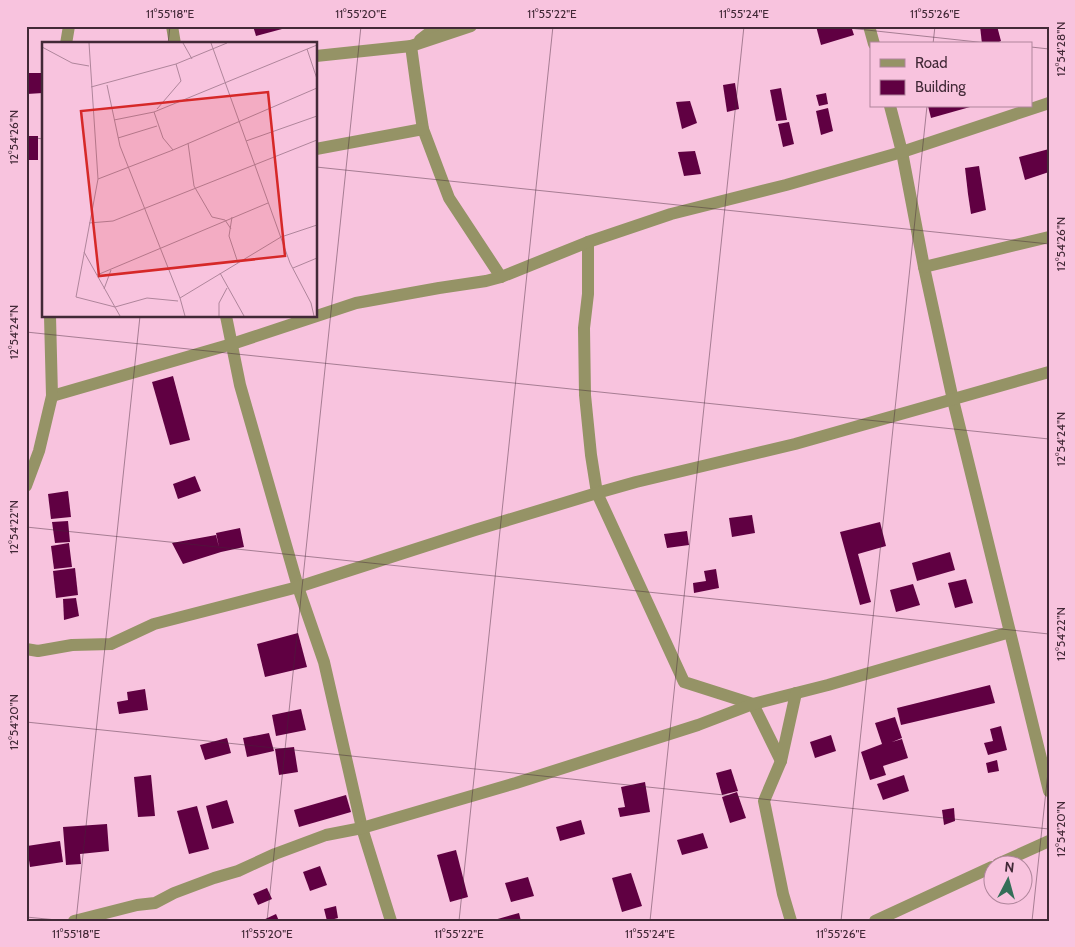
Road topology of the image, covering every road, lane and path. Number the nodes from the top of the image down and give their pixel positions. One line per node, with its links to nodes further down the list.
1 (69, 26): 6 (street)
2 (172, 26): 7 (street)
3 (438, 26): 9 (street)
4 (471, 26): 9 (street)
5 (869, 26): 8 (street)
6 (66, 42)
7 (175, 42)
8 (873, 42)
9 (411, 46): 10 (street); 13 (street)
10 (318, 56)
11 (1049, 103): 15 (street)
12 (891, 108): 15 (street)
13 (423, 129): 14 (street); 19 (street)
14 (318, 149)
15 (902, 152): 17 (street); 18 (street)
16 (1049, 237): 18 (street)
17 (588, 242): 19 (street); 29 (street)
18 (924, 267): 27 (street)
19 (502, 277): 20 (street)
20 (318, 316)
21 (50, 318): 26 (street)
22 (226, 318): 24 (street)
23 (311, 318): 24 (street)
24 (232, 344): 26 (street); 30 (street)
25 (1049, 372): 27 (street)
26 (52, 396): 28 (street)
27 (953, 400): 29 (street); 31 (street)
28 (26, 486)
29 (597, 493): 30 (street); 34 (street)
30 (298, 587): 32 (street); 37 (street)
31 (1010, 632): 33 (street); 36 (street)
32 (26, 649)
33 (796, 693): 34 (street); 35 (street)
34 (753, 704): 35 (street); 37 (street)
35 (781, 762): 43 (street)
36 (1049, 791)
37 (362, 828): 41 (street); 42 (street)
38 (1049, 841): 39 (street)
39 (1020, 854)
40 (982, 872): 44 (street)
41 (74, 921)
42 (391, 921)
43 (791, 921)
44 (875, 921)

